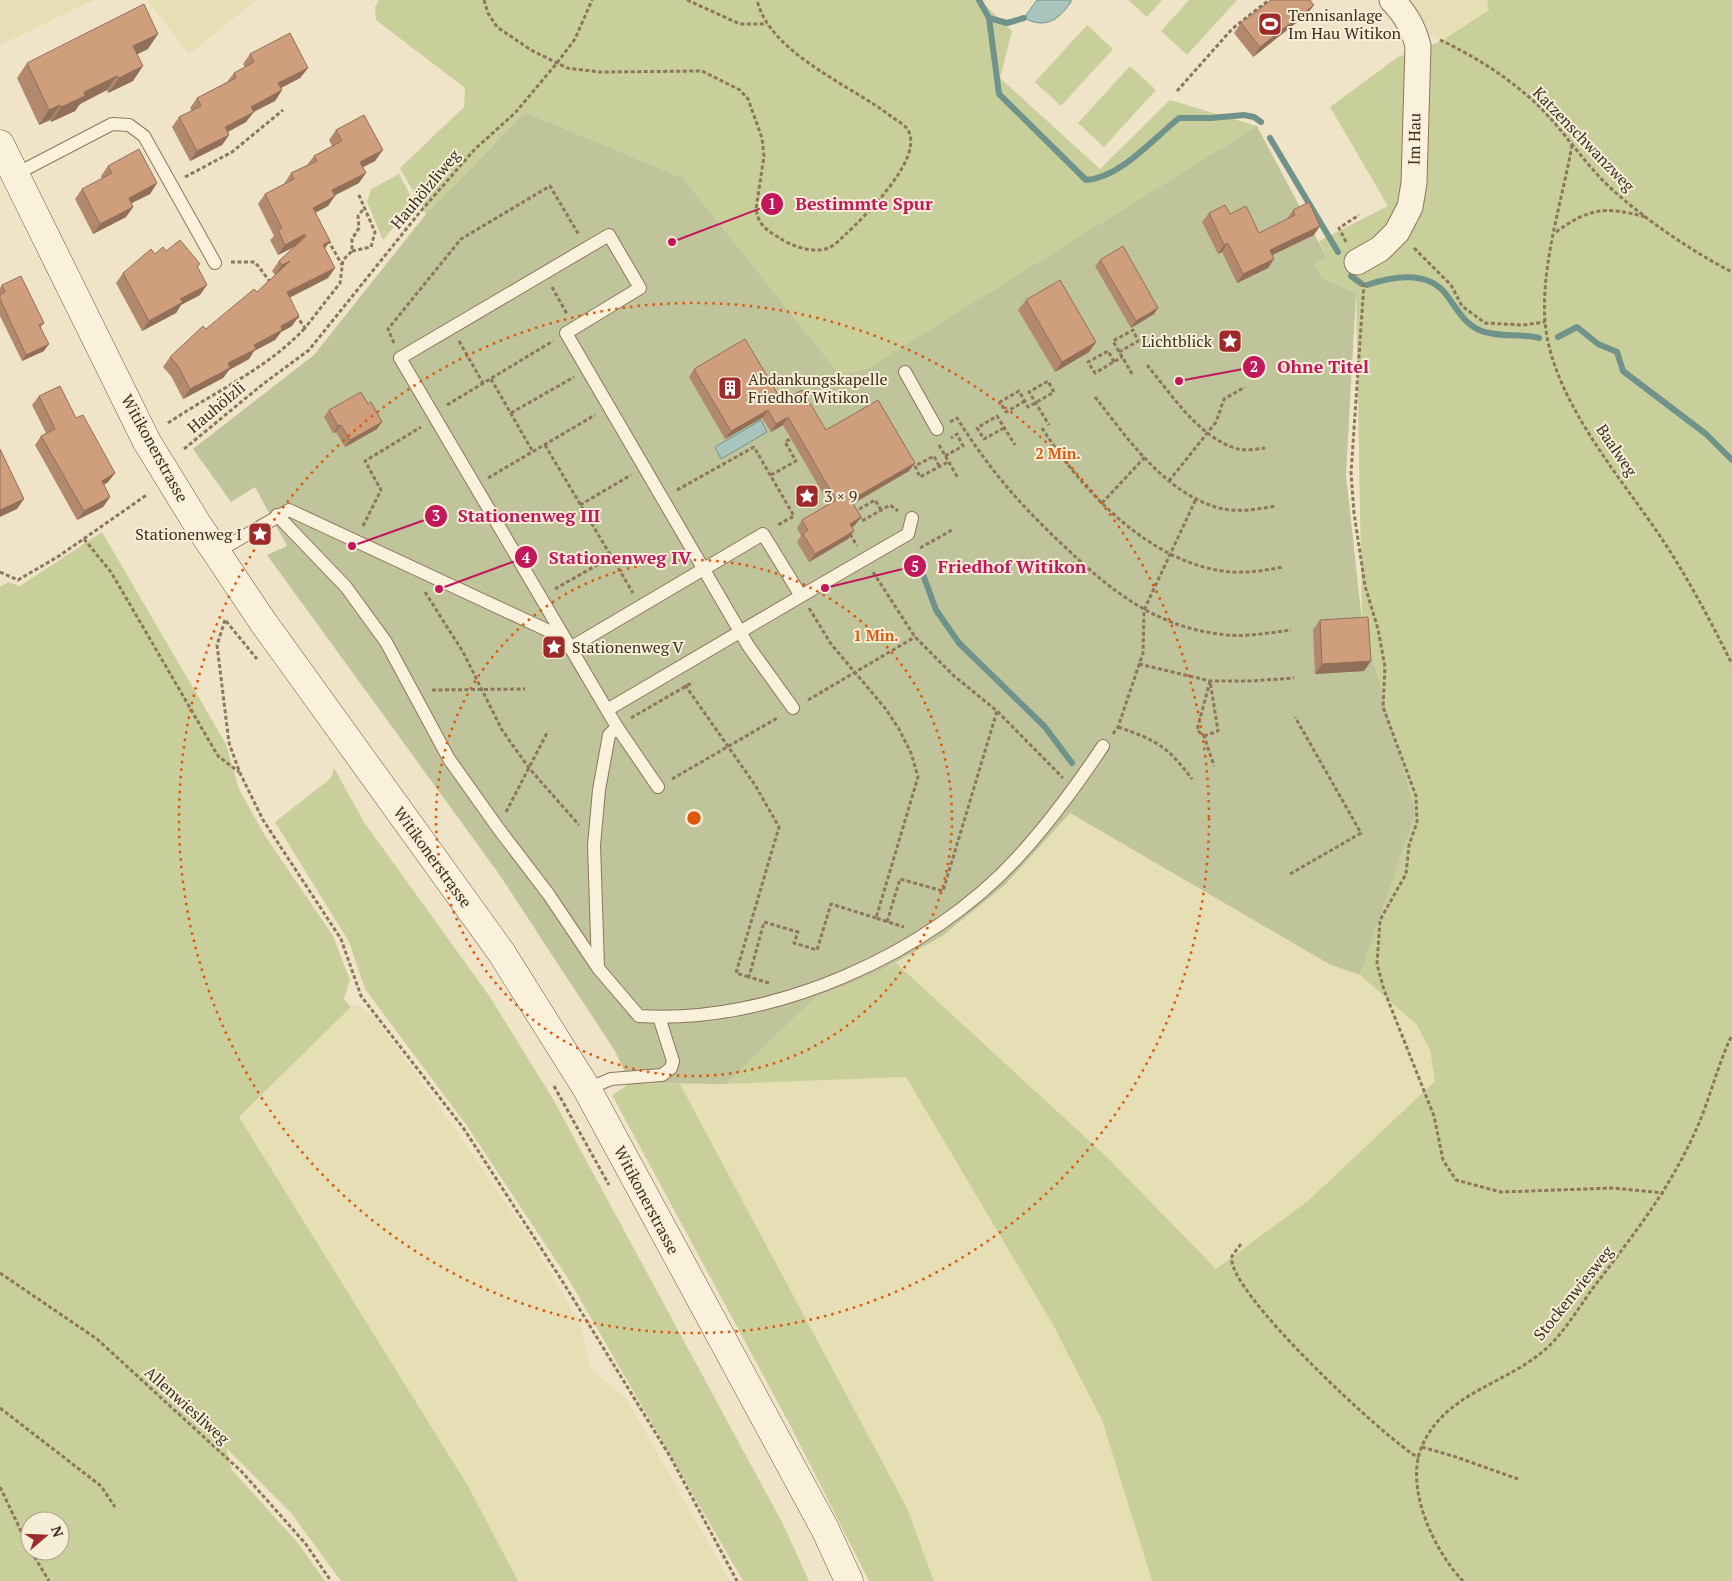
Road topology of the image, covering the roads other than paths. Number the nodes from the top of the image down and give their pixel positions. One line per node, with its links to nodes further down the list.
1 (1392, 0): 5 (street, Im Hau)
2 (0, 144): 3 (main road, Witikonerstrasse)
3 (16, 174): 4 (lane); 10 (main road, Witikonerstrasse)
4 (215, 262)
5 (1356, 262)
6 (905, 372): 7 (lane)
7 (937, 429)
8 (277, 516): 10 (lane); 14 (lane); 20 (lane)
9 (912, 518): 12 (lane)
10 (217, 552): 22 (main road, Witikonerstrasse)
11 (704, 570): 12 (lane); 13 (lane); 14 (lane); 14 (lane)
12 (801, 596): 13 (lane)
13 (740, 632): 15 (lane); 16 (lane)
14 (567, 643): 16 (lane)
15 (793, 708)
16 (606, 710): 17 (lane)
17 (617, 727): 19 (lane); 20 (lane)
18 (1103, 746): 21 (lane)
19 (658, 787)
20 (598, 968): 21 (lane)
21 (660, 1017): 22 (lane)
22 (587, 1089): 23 (main road, Witikonerstrasse)
23 (849, 1581)

